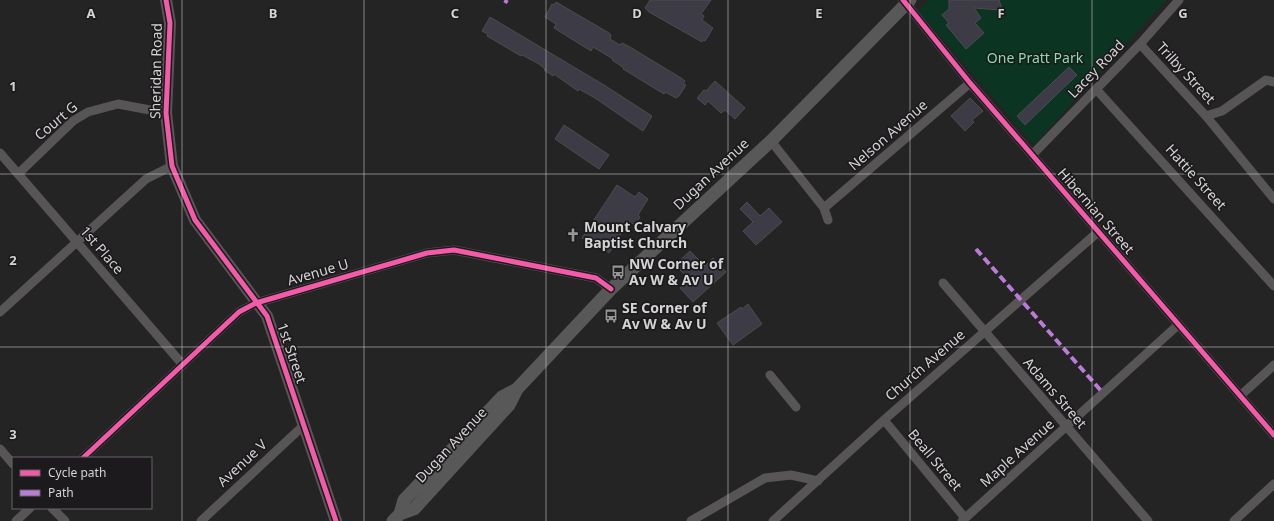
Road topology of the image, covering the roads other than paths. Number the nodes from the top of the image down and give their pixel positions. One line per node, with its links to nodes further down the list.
1 (166, 0): 8 (street, Sheridan Road)
2 (1179, 0): 4 (street, Lacey Road)
3 (906, 1): 6 (street, Hibernian Street); 10 (main road, Dugan Avenue)
4 (1140, 44): 7 (street, Lacey Road); 9 (street, Trilby Street)
5 (1274, 82): 9 (street, Trilby Street)
6 (970, 83): 12 (street, Hibernian Street); 16 (street, Nelson Avenue)
7 (1096, 89): 12 (street, Lacey Road); 21 (street, Hattie Street)
8 (166, 113): 13 (street, Sheridan Road); 14 (street, Court G)
9 (1206, 116): 15 (street)
10 (770, 141): 16 (street); 22 (main road, Dugan Avenue)
11 (0, 153): 14 (street, 1st Place)
12 (1032, 155): 18 (street, Hibernian Street)
13 (172, 166): 19 (street); 23 (street, 1st Street)
14 (18, 174): 19 (street, 1st Place)
15 (1274, 199)
16 (824, 208): 17 (street)
17 (828, 220)
18 (1098, 232): 25 (street, Hibernian Street); 26 (street, Church Avenue)
19 (77, 243): 24 (street); 27 (street, 1st Place)
20 (943, 283): 26 (street, Adams Street)
21 (1274, 286)
22 (611, 289): 23 (street, Avenue U); 43 (main road, Dugan Avenue)
23 (256, 303): 27 (street, Avenue U); 33 (street, 1st Street)
24 (0, 312)
25 (1178, 325): 30 (street, Hibernian Street); 34 (street, Maple Avenue)
26 (984, 332): 32 (street, Church Avenue); 34 (street, Adams Street)
27 (183, 365): 37 (street, Avenue U)
28 (1274, 365): 30 (street)
29 (770, 375): 31 (street)
30 (1240, 396): 35 (street, Hibernian Street)
31 (796, 407)
32 (884, 420): 39 (street, Church Avenue); 44 (street, Beall Street)
33 (303, 426): 47 (street, Avenue V); 48 (street, 1st Street)
34 (1066, 427): 44 (street, Maple Avenue); 51 (street, Adams Street)
35 (1274, 435)
36 (0, 449): 38 (street)
37 (84, 457)
38 (12, 463)
39 (818, 481): 49 (street); 50 (street, Church Avenue)
40 (1274, 484): 52 (street)
41 (29, 509): 45 (street)
42 (53, 509): 46 (street)
43 (396, 517)
44 (964, 520)
45 (16, 521)
46 (65, 521)
47 (200, 521)
48 (336, 521)
49 (691, 521)
50 (773, 521)
51 (1148, 521)
52 (1234, 521)

